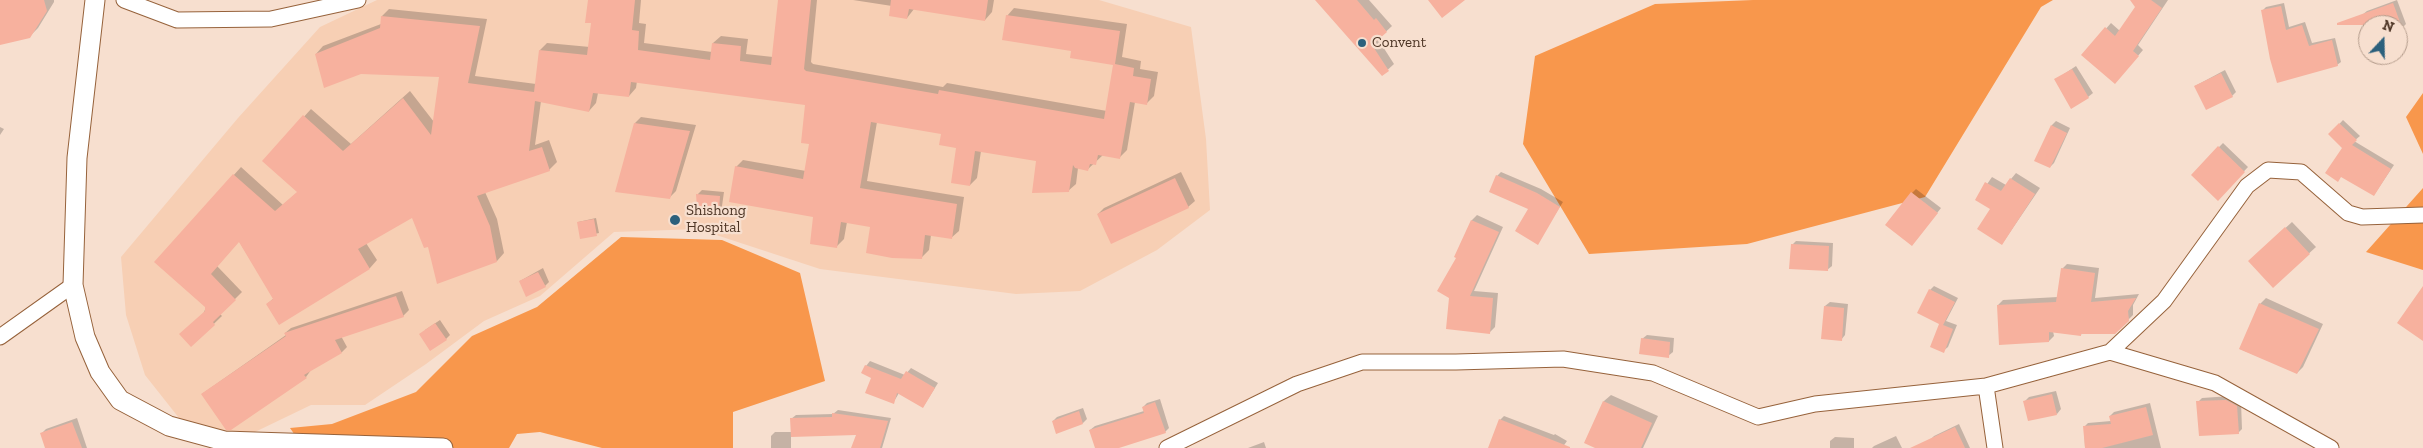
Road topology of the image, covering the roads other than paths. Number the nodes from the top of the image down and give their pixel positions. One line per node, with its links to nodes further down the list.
1 (96, 0): 5 (street)
2 (124, 0): 3 (street)
3 (358, 0)
4 (2423, 215): 7 (street)
5 (73, 285): 6 (street); 9 (street)
6 (0, 337)
7 (2110, 352): 8 (street); 12 (street)
8 (1986, 386): 10 (street); 11 (street)
9 (442, 448)
10 (1168, 448)
11 (1995, 448)
12 (2330, 448)

